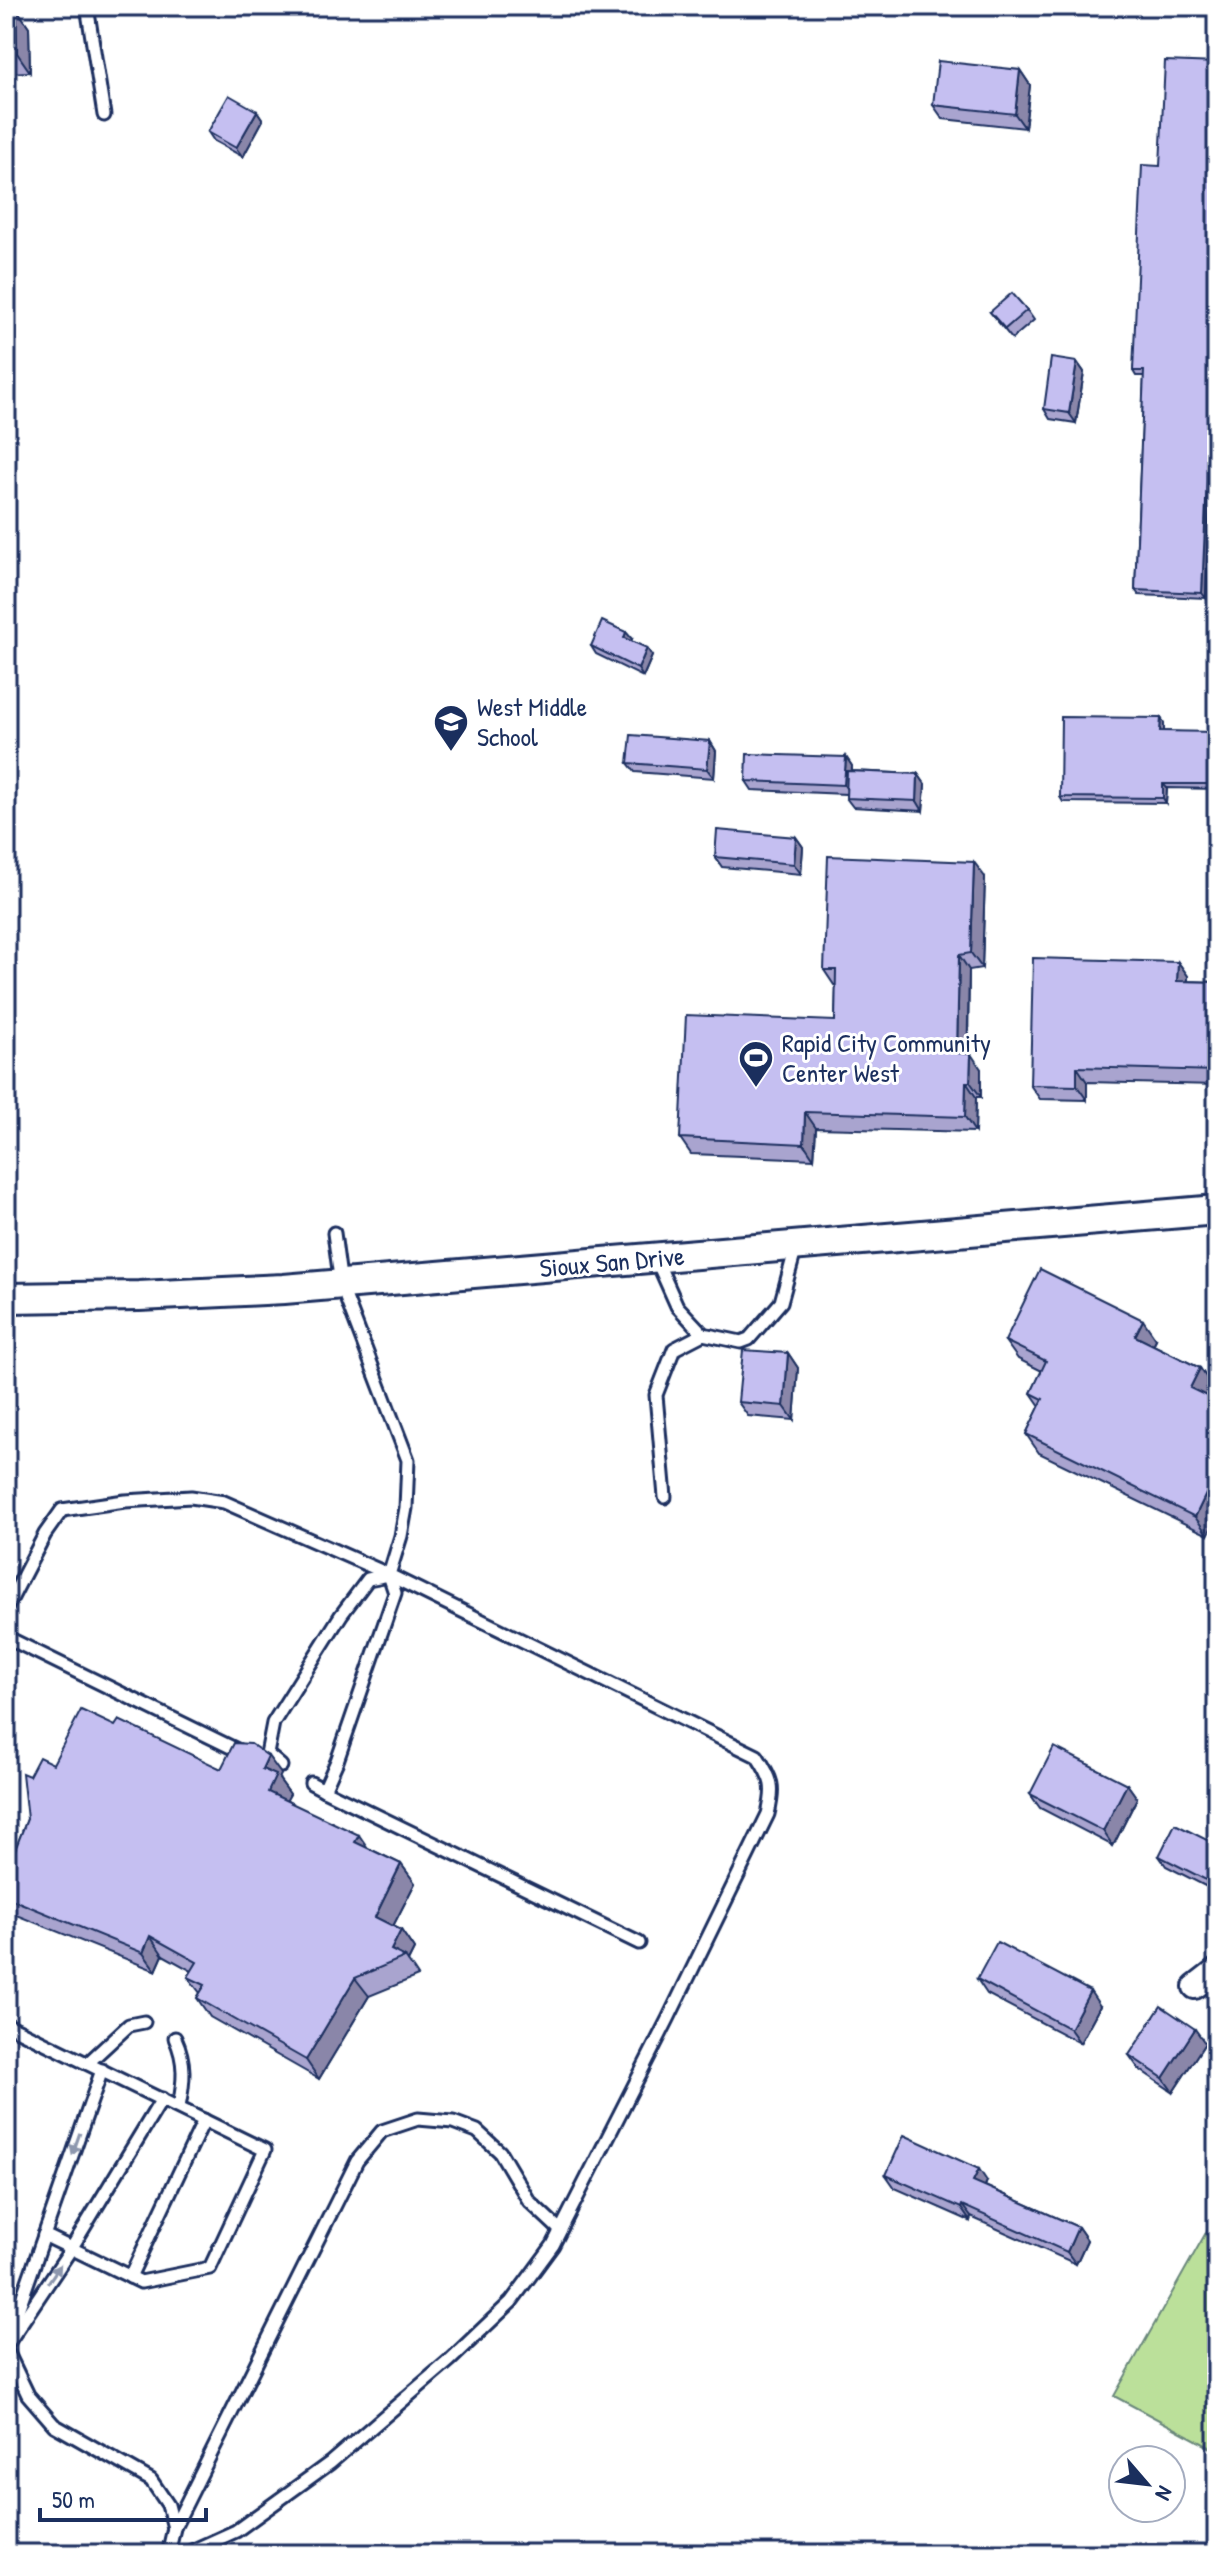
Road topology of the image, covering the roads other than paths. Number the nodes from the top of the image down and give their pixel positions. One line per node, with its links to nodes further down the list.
1 (87, 6): 2 (lane)
2 (104, 115)
3 (1217, 1210): 5 (street, Sioux San Drive)
4 (334, 1233): 7 (lane)
5 (796, 1246): 6 (street, Sioux San Drive); 9 (lane)
6 (656, 1258): 7 (street, Sioux San Drive); 9 (lane)
7 (341, 1285): 8 (street, Sioux San Drive); 11 (lane)
8 (6, 1298)
9 (703, 1334): 10 (lane)
10 (665, 1497)
11 (389, 1575): 12 (lane); 14 (lane); 17 (lane); 29 (lane)
12 (6, 1609)
13 (6, 1637): 14 (lane)
14 (267, 1754): 15 (lane)
15 (281, 1766)
16 (311, 1783): 17 (lane)
17 (324, 1790): 18 (lane)
18 (639, 1943)
19 (1217, 1970): 20 (street)
20 (1195, 1987)
21 (144, 2022): 24 (lane)
22 (6, 2024): 24 (lane)
23 (175, 2038): 27 (lane)
24 (89, 2062): 25 (lane)
25 (102, 2070): 26 (lane); 30 (lane, one-way to 30)
26 (162, 2099): 27 (lane); 31 (lane)
27 (179, 2107): 28 (lane)
28 (204, 2120): 32 (lane); 32 (lane)
29 (560, 2230): 34 (lane); 36 (lane)
30 (44, 2235): 31 (lane); 33 (lane)
31 (71, 2249): 32 (lane); 33 (lane, one-way to 31)
32 (130, 2277)
33 (6, 2347): 34 (lane)
34 (174, 2528): 35 (lane)
35 (168, 2554)
36 (185, 2554)

